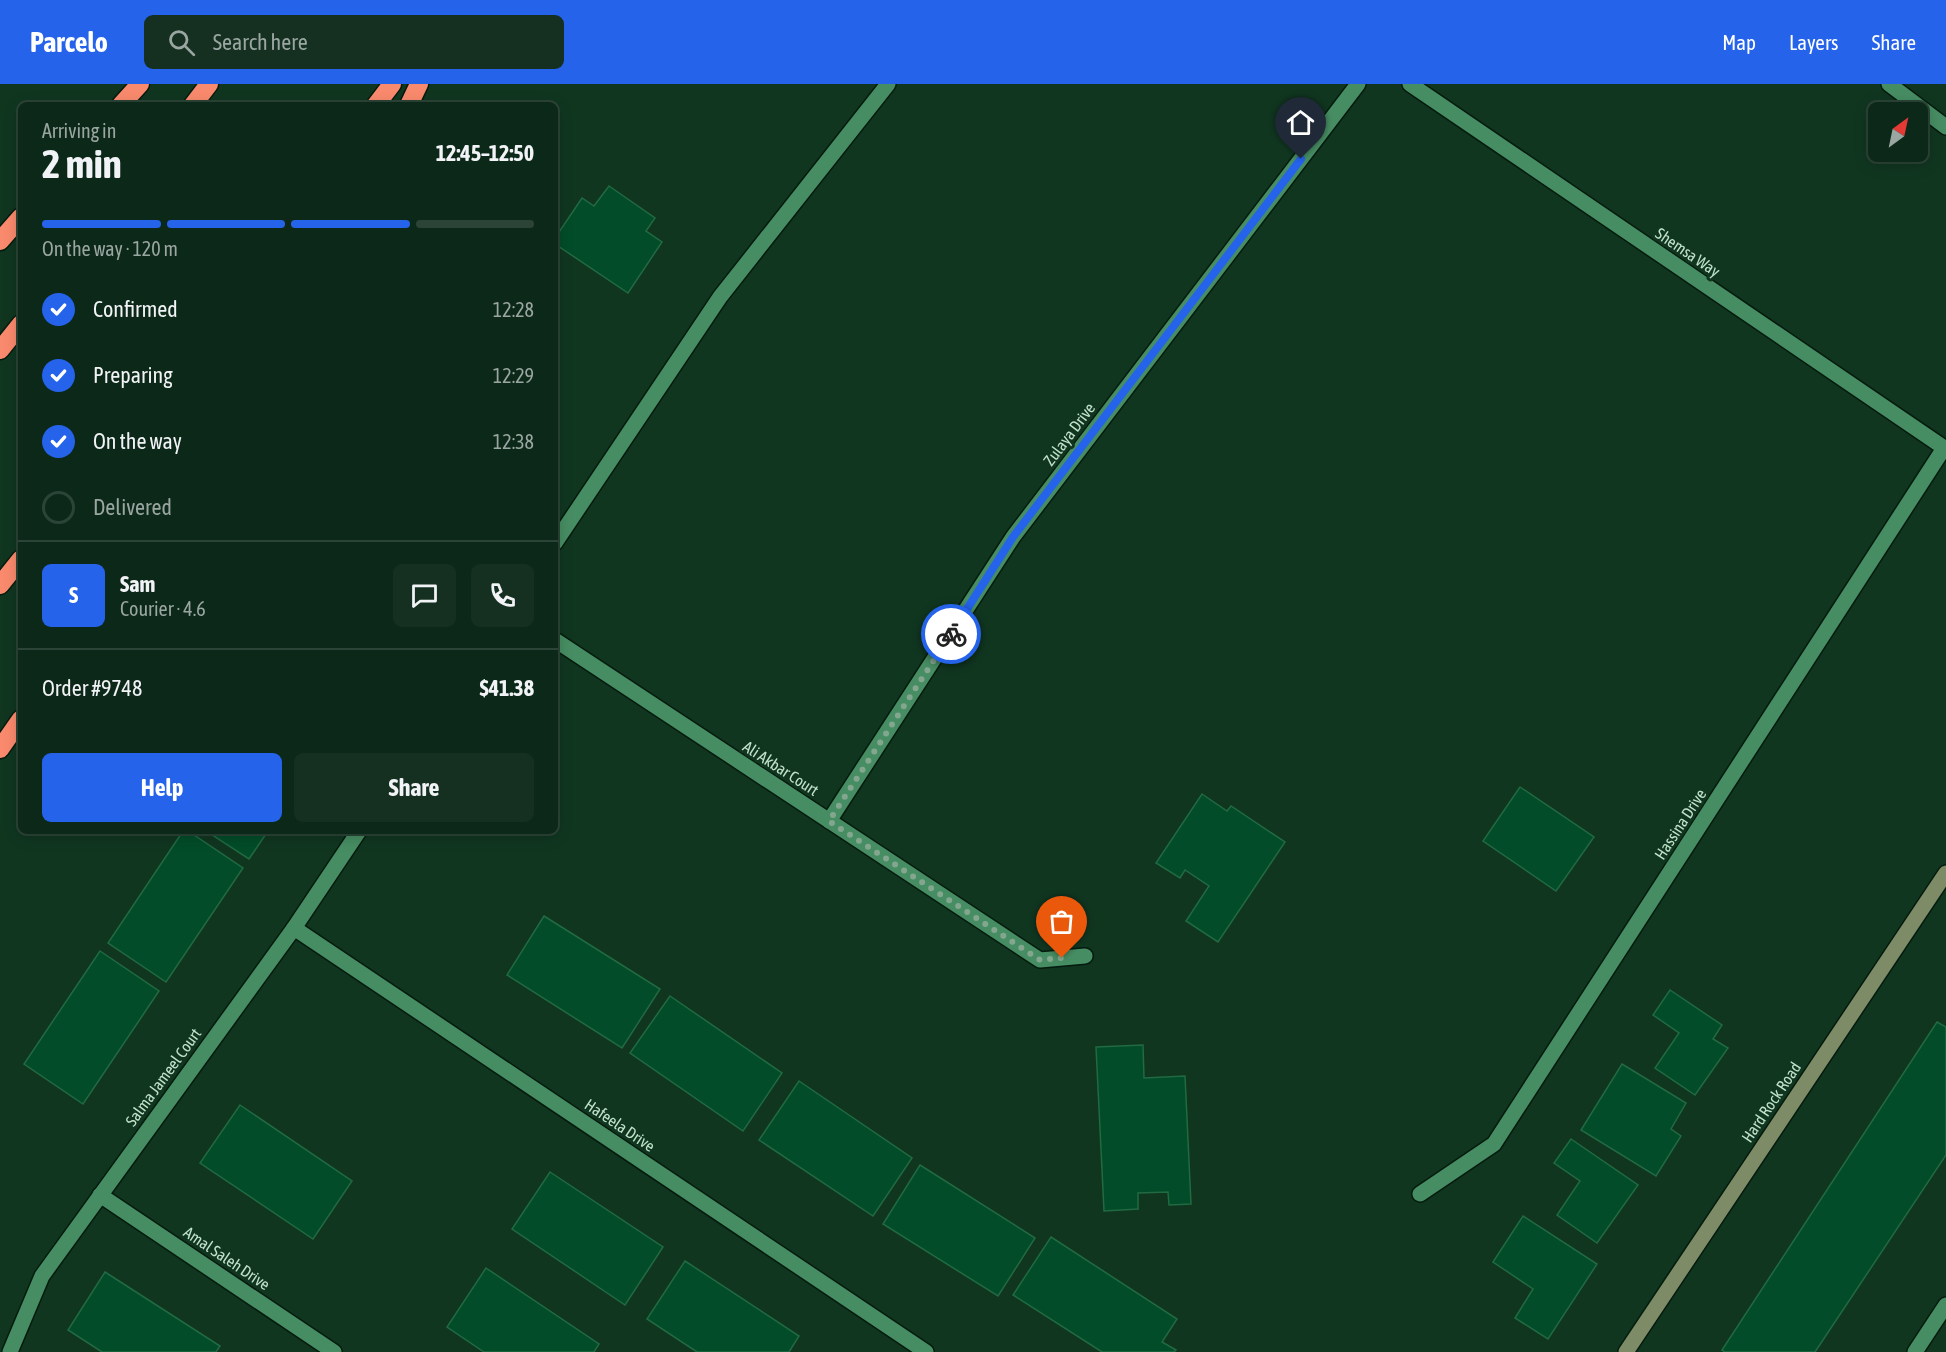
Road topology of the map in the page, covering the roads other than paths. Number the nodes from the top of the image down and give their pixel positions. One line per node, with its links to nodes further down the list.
1 (140, 84): 9 (highway)
2 (209, 84): 10 (highway)
3 (392, 84): 11 (highway)
4 (418, 84): 12 (highway)
5 (888, 84): 19 (street)
6 (1358, 84): 25 (street, Zulaya Drive)
7 (1410, 84): 18 (street, Shemsa Way)
8 (1889, 84): 13 (street)
9 (124, 102)
10 (195, 102)
11 (378, 102)
12 (410, 102)
13 (1946, 127)
14 (18, 220): 15 (highway)
15 (0, 241)
16 (18, 328): 17 (highway)
17 (0, 350)
18 (1945, 449): 30 (street, Hassina Drive)
19 (558, 539)
20 (18, 563): 21 (highway)
21 (0, 585)
22 (558, 642): 25 (street, Ali Akbar Court)
23 (18, 723): 24 (highway)
24 (0, 750)
25 (829, 821): 29 (street, Ali Akbar Court)
26 (357, 834): 28 (street, Salma Jameel Court)
27 (1946, 873): 37 (street, Hard Rock Road)
28 (294, 928): 31 (street, Salma Jameel Court); 36 (street, Hafeela Drive)
29 (1085, 956)
30 (1420, 1194)
31 (100, 1195): 34 (street, Salma Jameel Court); 35 (street, Amal Saleh Drive)
32 (1946, 1305): 33 (street)
33 (1923, 1348)
34 (10, 1352)
35 (334, 1352)
36 (926, 1352)
37 (1626, 1352)

